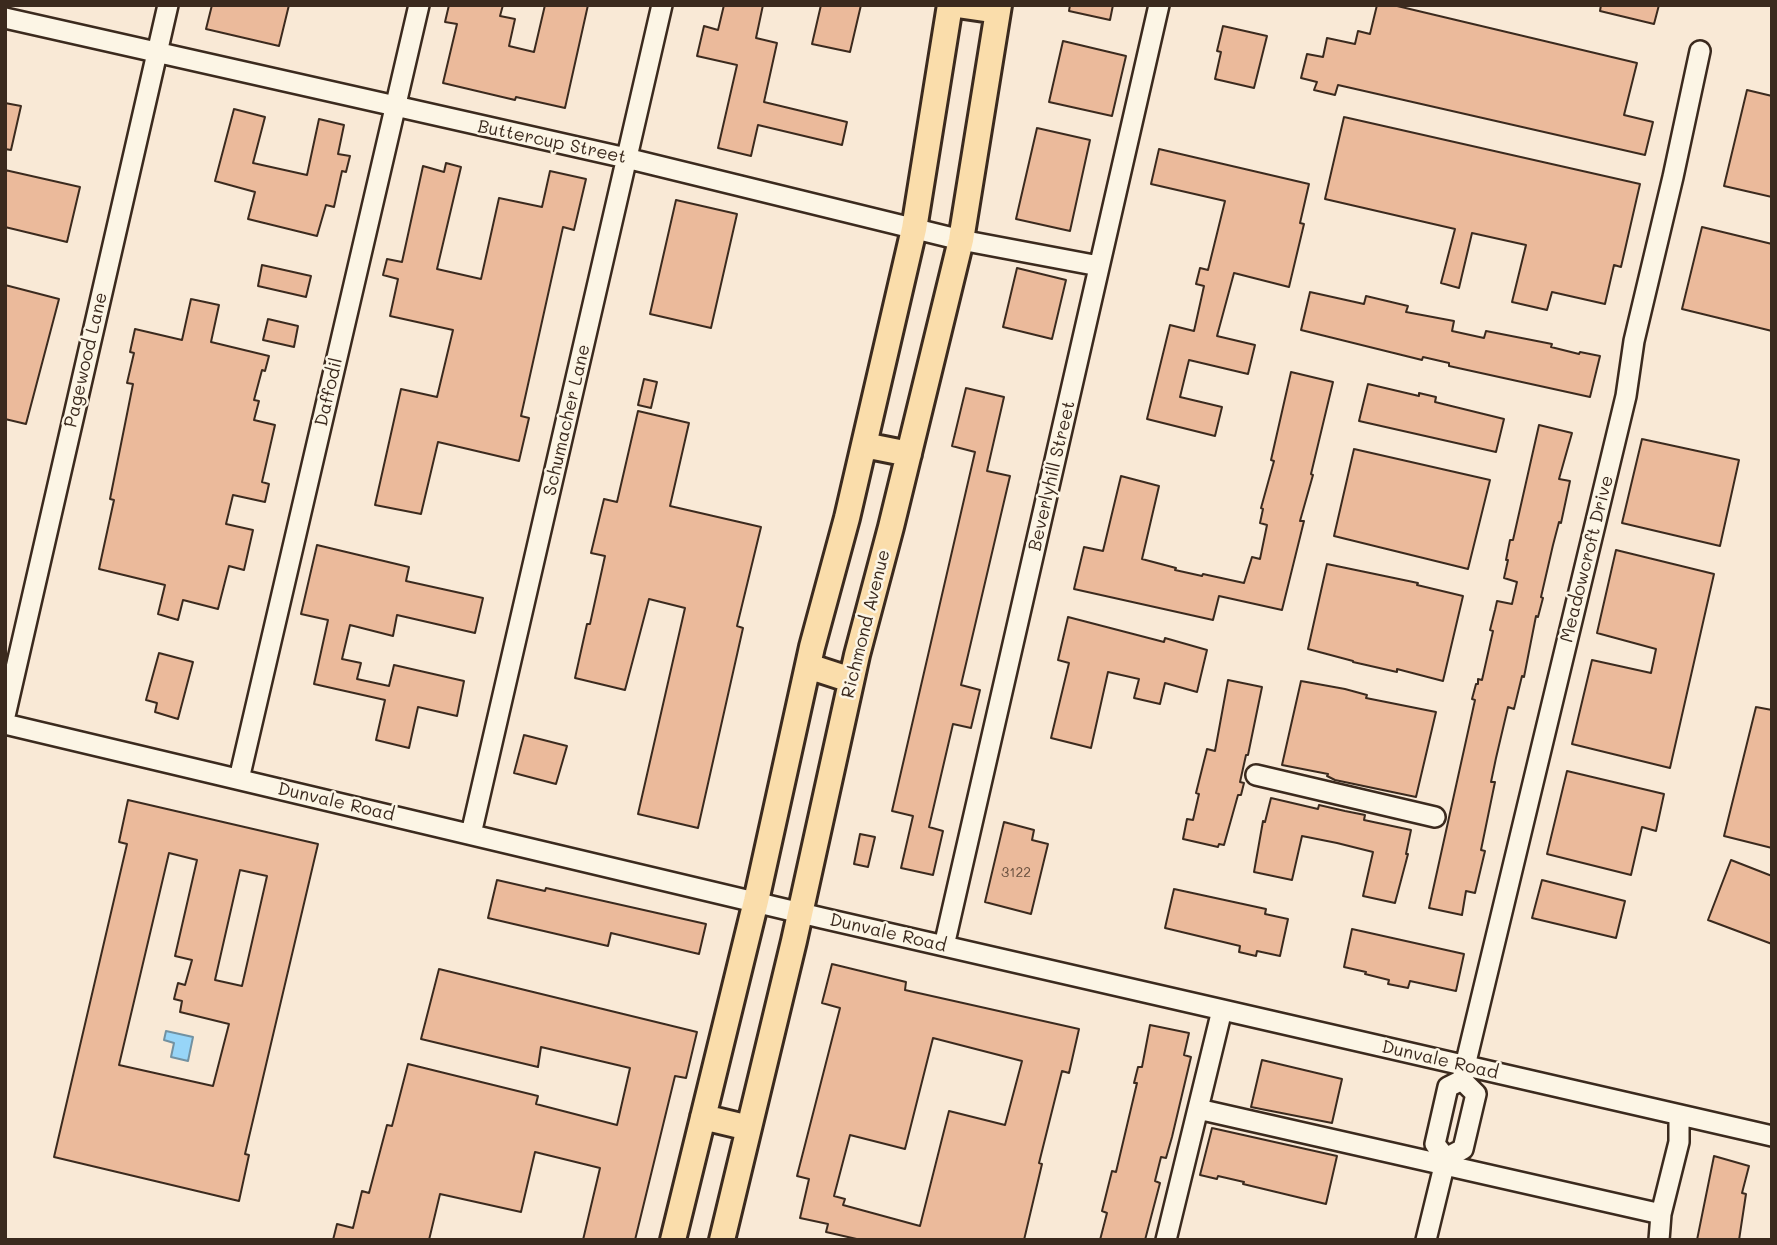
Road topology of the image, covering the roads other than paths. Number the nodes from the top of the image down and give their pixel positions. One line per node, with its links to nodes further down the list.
1 (168, 5): 10 (street, Pagewood Lane)
2 (419, 5): 11 (street, Daffodil)
3 (662, 5): 12 (street, Schumacher Lane)
4 (950, 5): 13 (main road)
5 (957, 5): 7 (main road)
6 (1159, 5): 15 (street, Beverlyhill Street)
7 (998, 8): 14 (main road, Richmond Avenue)
8 (5, 18): 10 (street, Buttercup Street)
9 (1700, 51): 30 (street, Meadowcroft Drive)
10 (156, 53): 11 (street, Buttercup Street); 20 (street, Pagewood Lane)
11 (395, 108): 12 (street, Buttercup Street); 23 (street, Daffodil)
12 (626, 158): 13 (street, Buttercup Street); 25 (street, Schumacher Lane)
13 (914, 229): 14 (street, Buttercup Street); 16 (main road)
14 (961, 240): 15 (street, Buttercup Street); 17 (main road, Richmond Avenue)
15 (1099, 266): 28 (street, Beverlyhill Street)
16 (864, 445): 17 (main road); 18 (main road)
17 (909, 454): 19 (main road, Richmond Avenue)
18 (808, 667): 19 (main road); 26 (main road)
19 (851, 680): 27 (main road, Richmond Avenue)
20 (5, 716)
21 (5, 724): 23 (street, Dunvale Road)
22 (1256, 775): 24 (street)
23 (239, 779): 25 (street, Dunvale Road)
24 (1435, 817)
25 (471, 834): 26 (street, Dunvale Road)
26 (756, 901): 27 (street, Dunvale Road); 33 (main road)
27 (800, 913): 28 (street, Dunvale Road); 34 (main road, Richmond Avenue)
28 (944, 946): 29 (street, Dunvale Road)
29 (1222, 1010): 30 (street, Dunvale Road); 31 (street)
30 (1464, 1073): 32 (street, Dunvale Road); 36 (street); 36 (street)
31 (1198, 1109): 36 (street); 38 (street)
32 (1679, 1115): 35 (street, Dunvale Road); 37 (street)
33 (703, 1117): 34 (main road); 39 (main road)
34 (749, 1128): 40 (main road, Richmond Avenue)
35 (1772, 1136)
36 (1445, 1162): 37 (street); 41 (street)
37 (1661, 1214): 42 (street)
38 (1170, 1239)
39 (673, 1240)
40 (722, 1240)
41 (1426, 1240)
42 (1659, 1240)

